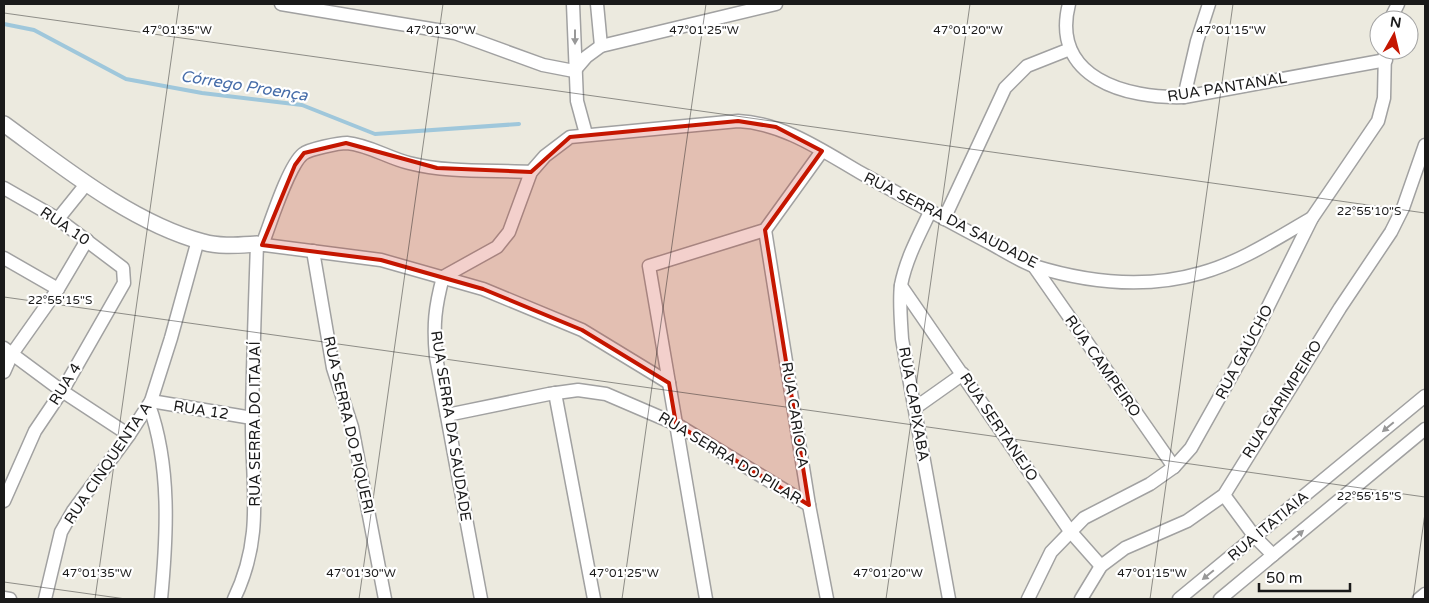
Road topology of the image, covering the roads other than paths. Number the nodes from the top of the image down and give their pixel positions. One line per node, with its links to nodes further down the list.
1 (281, 4): 11 (street)
2 (573, 4): 11 (street, one-way to 11)
3 (598, 4): 7 (street)
4 (776, 4): 7 (street)
5 (1069, 4): 8 (street, RUA PANTANAL)
6 (1209, 4): 12 (street)
7 (601, 46): 11 (street)
8 (1070, 49): 12 (street, RUA PANTANAL); 23 (street)
9 (1369, 58): 12 (street, RUA PANTANAL)
10 (1385, 60): 22 (street, RUA GAÚCHO)
11 (574, 71): 14 (street)
12 (1184, 97)
13 (4, 124): 18 (street)
14 (586, 134): 16 (street, RUA SERRA DA SAUDADE); 17 (street)
15 (1425, 145): 50 (street, RUA GARIMPEIRO)
16 (822, 151): 20 (street, RUA SERRA DA SAUDADE); 24 (street)
17 (531, 172): 27 (street); 32 (street)
18 (87, 183): 21 (street); 26 (street)
19 (4, 188): 21 (street, RUA 10)
20 (930, 212): 23 (street, RUA SERRA DA SAUDADE); 33 (street, RUA CAPIXABA)
21 (58, 218): 25 (street, RUA 10)
22 (1312, 218): 30 (street, RUA SERRA DA SAUDADE); 49 (street, RUA GAÚCHO)
23 (944, 219): 30 (street, RUA SERRA DA SAUDADE)
24 (764, 230): 38 (street); 52 (street, RUA CARIOCA)
25 (87, 240): 31 (street, RUA 10); 34 (street)
26 (198, 240): 27 (street); 42 (street, RUA CINQUENTA A)
27 (260, 245): 28 (street); 45 (street, RUA SERRA DO ITAJAÍ)
28 (313, 251): 32 (street); 63 (street, RUA SERRA DO PIQUERI)
29 (4, 258): 34 (street)
30 (1033, 265): 49 (street, RUA CAMPEIRO)
31 (123, 268): 39 (street, RUA 4)
32 (444, 277): 38 (street); 44 (street, RUA SERRA DA SAUDADE)
33 (901, 286): 37 (street, RUA SERTANEJO); 43 (street, RUA CAPIXABA)
34 (58, 289): 35 (street)
35 (8, 351): 36 (street); 39 (street)
36 (4, 372)
37 (963, 374): 43 (street); 53 (street, RUA SERTANEJO)
38 (669, 383): 46 (street)
39 (62, 391): 48 (street); 51 (street, RUA 4)
40 (555, 393): 44 (street, RUA SERRA DO PILAR); 46 (street, RUA SERRA DO PILAR); 65 (street)
41 (1425, 396): 54 (street, RUA ITATIAIA, one-way to 54)
42 (150, 403): 45 (street, RUA 12); 48 (street, RUA CINQUENTA A); 61 (street)
43 (915, 408): 68 (street, RUA CAPIXABA)
44 (447, 415): 64 (street, RUA SERRA DA SAUDADE)
45 (252, 418): 62 (street, RUA SERRA DO ITAJAÍ)
46 (676, 424): 52 (street, RUA SERRA DO PILAR); 66 (street)
47 (1425, 429): 55 (street, RUA ITATIAIA, one-way to 47)
48 (130, 435): 60 (street, RUA CINQUENTA A)
49 (1174, 467): 53 (street, RUA GAÚCHO)
50 (1224, 495): 54 (street); 56 (street, RUA GARIMPEIRO)
51 (4, 501)
52 (809, 505): 67 (street, RUA CARIOCA)
53 (1070, 531): 56 (street, RUA SERTANEJO); 69 (street, RUA GAÚCHO)
54 (1255, 537): 55 (street); 71 (street, RUA ITATIAIA, one-way to 71)
55 (1273, 555): 72 (street, RUA ITATIAIA)
56 (1101, 566): 70 (street, RUA GARIMPEIRO)
57 (1425, 594): 73 (street)
58 (4, 598): 59 (street)
59 (10, 599)
60 (45, 599)
61 (161, 599)
62 (234, 599)
63 (385, 599)
64 (481, 599)
65 (594, 599)
66 (706, 599)
67 (827, 599)
68 (949, 599)
69 (1028, 599)
70 (1081, 599)
71 (1179, 599)
72 (1220, 599)
73 (1419, 599)

